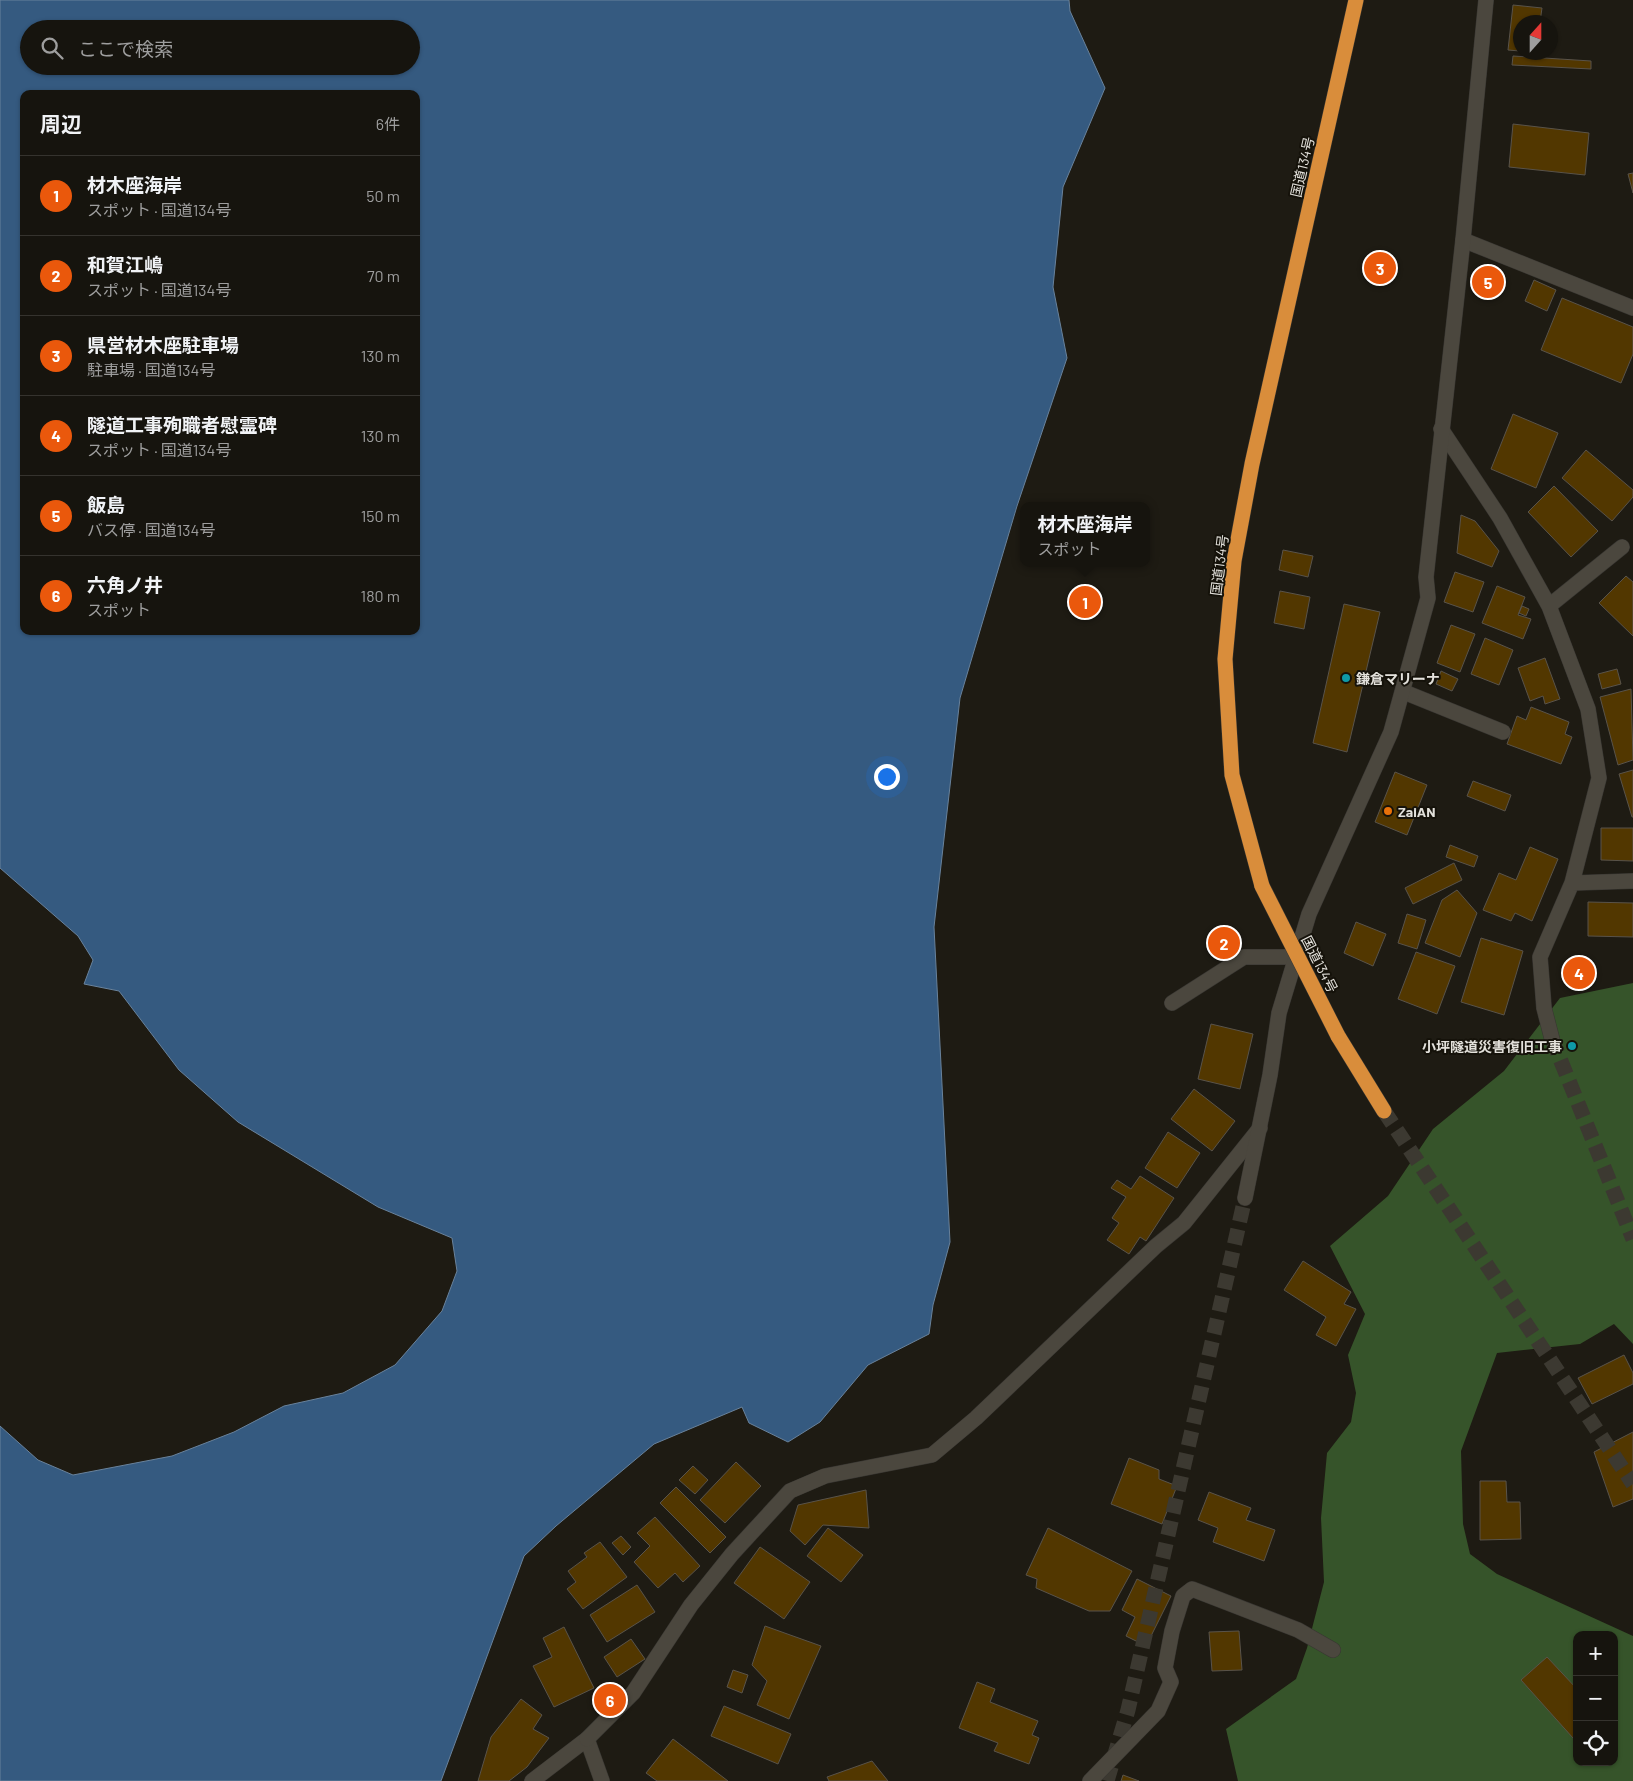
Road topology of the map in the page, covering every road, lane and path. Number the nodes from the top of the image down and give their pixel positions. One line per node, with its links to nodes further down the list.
1 (1356, 0): 15 (highway, 国道134号, bridge)
2 (1486, 0): 3 (street)
3 (1463, 240): 4 (street); 5 (street)
4 (1633, 308)
5 (1441, 429): 7 (street); 8 (street)
6 (1622, 547): 7 (street)
7 (1549, 606): 11 (street)
8 (1404, 692): 9 (street); 12 (street)
9 (1503, 732)
10 (1633, 881): 11 (street)
11 (1572, 883): 14 (street)
12 (1296, 957): 13 (street); 16 (street)
13 (1172, 1003)
14 (1552, 1039)
15 (1384, 1111)
16 (1260, 1128): 17 (street); 19 (street)
17 (1245, 1198)
18 (1333, 1650): 22 (street)
19 (588, 1739): 20 (street); 21 (street)
20 (532, 1781)
21 (602, 1781)
22 (1090, 1781)

